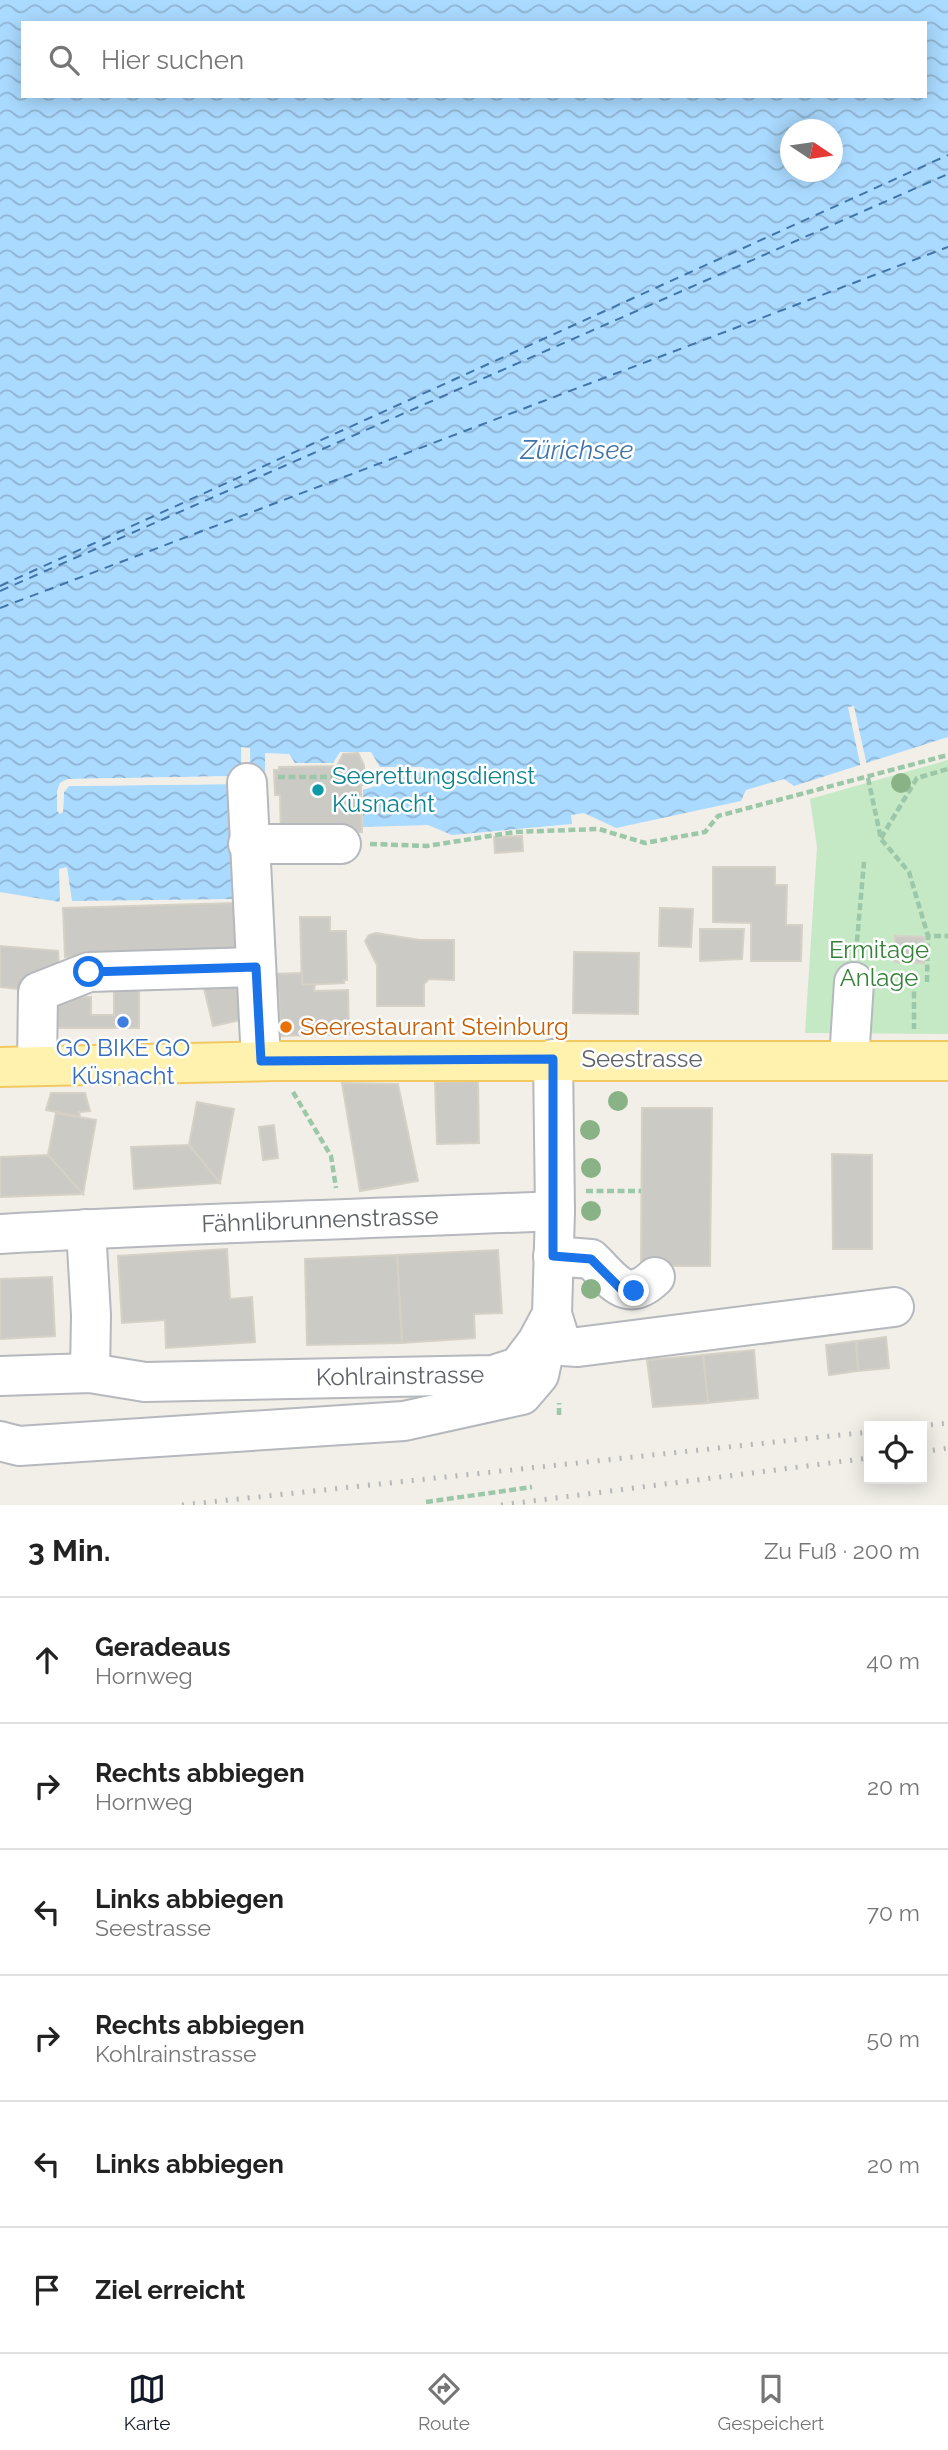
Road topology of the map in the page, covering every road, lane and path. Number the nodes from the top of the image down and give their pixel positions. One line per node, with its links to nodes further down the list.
1 (948, 755): 4 (path)
2 (948, 769): 6 (path)
3 (354, 777): 5 (path)
4 (868, 778): 6 (path); 8 (path)
5 (262, 780): 7 (street)
6 (881, 839): 10 (path)
7 (248, 844): 8 (street); 12 (street)
8 (341, 844)
9 (863, 862): 13 (path)
10 (928, 936): 11 (path); 15 (path)
11 (948, 936)
12 (256, 967): 20 (street); 21 (street)
13 (855, 973): 18 (street)
14 (914, 981): 16 (path)
15 (927, 982)
16 (914, 1041)
17 (553, 1059): 18 (main road, Seestrasse); 21 (main road, Seestrasse); 23 (street, Kohlrainstrasse)
18 (849, 1060): 19 (main road, Seestrasse)
19 (948, 1061)
20 (18, 1066): 21 (main road, Seestrasse)
21 (274, 1071): 24 (path)
22 (641, 1191): 23 (path)
23 (564, 1201): 24 (street, Fähnlibrunnenstrasse); 27 (street, Kohlrainstrasse)
24 (342, 1220): 25 (street, Fähnlibrunnenstrasse)
25 (86, 1229): 26 (street, Fähnlibrunnenstrasse); 31 (street)
26 (0, 1234)
27 (553, 1256): 28 (street); 30 (street, Kohlrainstrasse)
28 (655, 1277)
29 (894, 1307): 30 (street)
30 (552, 1314): 31 (street, Kohlrainstrasse); 33 (street)
31 (90, 1373): 32 (street, Kohlrainstrasse)
32 (0, 1376)
33 (0, 1441)
34 (532, 1487): 35 (path)
35 (426, 1502)

